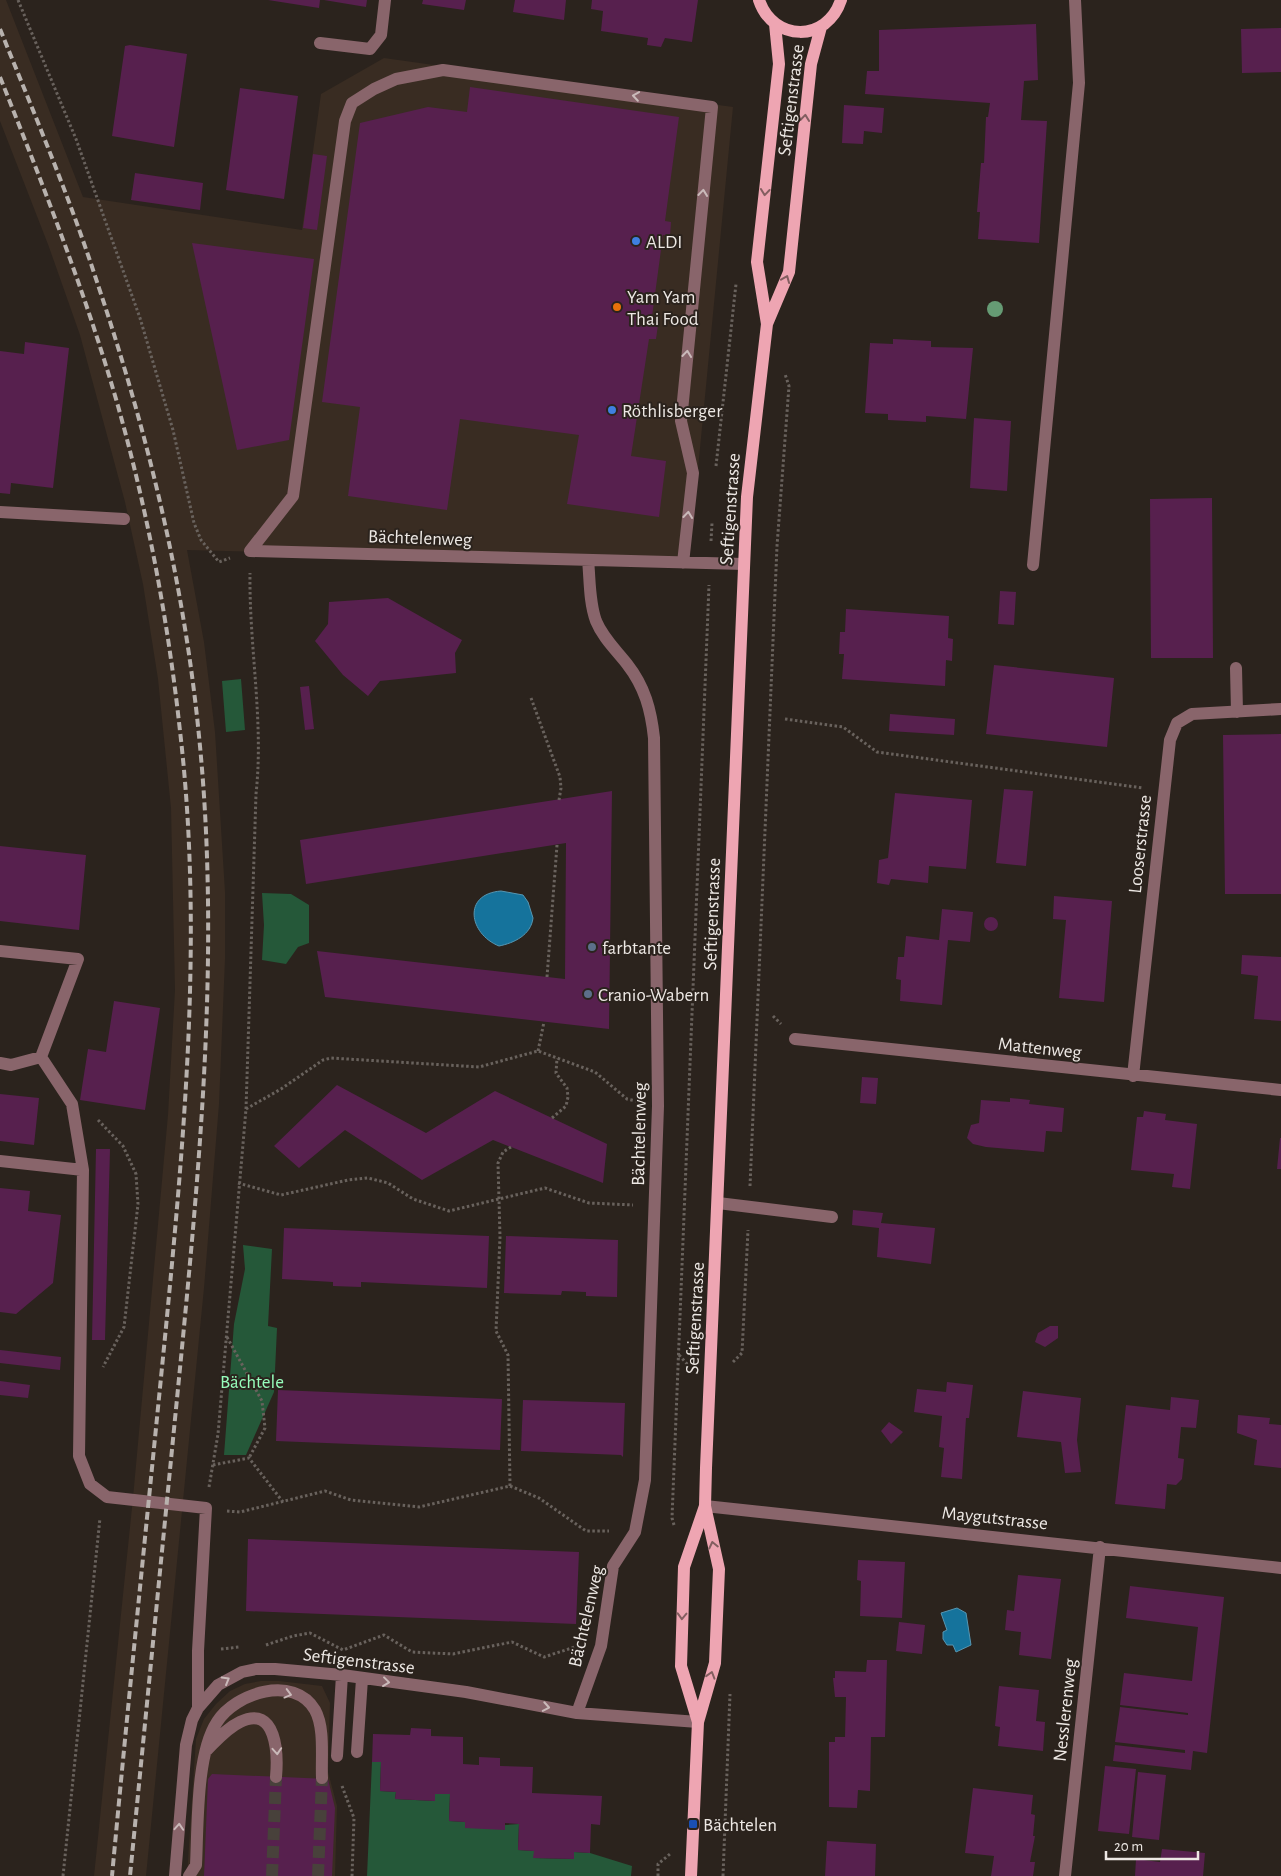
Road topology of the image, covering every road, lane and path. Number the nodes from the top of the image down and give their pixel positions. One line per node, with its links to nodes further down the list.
1 (18, 0): 16 (path)
2 (385, 0): 8 (street)
3 (759, 0): 6 (main road)
4 (841, 0): 7 (main road)
5 (1075, 0): 21 (street)
6 (774, 24): 7 (main road); 10 (main road, Seftigenstrasse, one-way to 10)
7 (821, 27): 10 (main road, Seftigenstrasse, one-way to 7)
8 (320, 42)
9 (737, 280): 12 (path)
10 (767, 324): 20 (main road, Seftigenstrasse)
11 (783, 368): 51 (path)
12 (715, 475)
13 (0, 512): 15 (street)
14 (713, 514): 19 (path)
15 (124, 519)
16 (250, 551): 17 (street, Bächtelenweg); 18 (street, one-way to 16); 42 (path)
17 (588, 560): 18 (street, Bächtelenweg); 41 (street, Bächtelenweg)
18 (682, 563): 19 (street, Bächtelenweg)
19 (710, 564): 20 (street, Bächtelenweg); 62 (path)
20 (744, 564): 49 (main road, Seftigenstrasse)
21 (1033, 565)
22 (1236, 668): 25 (street)
23 (532, 698): 28 (path)
24 (1281, 709): 25 (street, Looserstrasse)
25 (1237, 712): 27 (street, Looserstrasse)
26 (785, 719): 27 (path)
27 (1164, 790): 38 (street, Looserstrasse)
28 (559, 800)
29 (557, 845): 31 (path)
30 (0, 951): 35 (street)
31 (547, 977)
32 (544, 1022): 34 (path)
33 (795, 1039): 38 (street, Mattenweg)
34 (538, 1050): 36 (path); 42 (path)
35 (41, 1057): 37 (street); 40 (street)
36 (557, 1058): 41 (path); 43 (path)
37 (0, 1063)
38 (1133, 1076): 39 (street, Mattenweg)
39 (1281, 1090)
40 (72, 1104): 46 (street); 55 (path)
41 (658, 1106): 50 (street, Bächtelenweg)
42 (246, 1108): 47 (path)
43 (552, 1118)
44 (511, 1147): 48 (path)
45 (0, 1161): 46 (street)
46 (83, 1170): 55 (street)
47 (238, 1183): 48 (path); 53 (path)
48 (500, 1199): 50 (path); 58 (path)
49 (718, 1204): 51 (street); 54 (main road, Seftigenstrasse)
50 (656, 1206): 64 (street, Bächtelenweg)
51 (749, 1207): 52 (street); 54 (path)
52 (832, 1217)
53 (226, 1336): 56 (path); 57 (path)
54 (709, 1388): 60 (main road, Seftigenstrasse)
55 (80, 1395): 61 (street)
56 (249, 1458): 57 (path); 59 (path)
57 (213, 1465): 61 (path)
58 (510, 1486): 59 (path); 64 (path)
59 (283, 1502): 61 (path)
60 (705, 1506): 65 (street, Maygutstrasse); 71 (main road, Seftigenstrasse, one-way to 60); 76 (main road, Seftigenstrasse, one-way to 76)
61 (206, 1508): 70 (street)
62 (675, 1527)
63 (98, 1532): 82 (path)
64 (635, 1532): 68 (street, Bächtelenweg)
65 (1100, 1548): 66 (street, Maygutstrasse); 88 (street, Nesslerenweg)
66 (1281, 1568)
67 (260, 1646): 68 (path)
68 (601, 1646): 75 (street, Bächtelenweg)
69 (242, 1647): 70 (path)
70 (198, 1651): 74 (street)
71 (715, 1663): 76 (main road, Seftigenstrasse, one-way to 71); 87 (path)
72 (342, 1676): 73 (street, Seftigenstrasse); 74 (street, Seftigenstrasse, one-way to 72); 79 (street)
73 (362, 1679): 75 (street, Seftigenstrasse, one-way to 75); 78 (street)
74 (198, 1708): 83 (street, Seftigenstrasse, one-way to 74)
75 (578, 1713): 76 (street, Seftigenstrasse)
76 (698, 1722): 86 (main road, Seftigenstrasse)
77 (207, 1750): 80 (street, one-way to 80); 81 (street, one-way to 81); 84 (street)
78 (356, 1752)
79 (337, 1756): 85 (path)
80 (276, 1777)
81 (322, 1778)
82 (63, 1876)
83 (176, 1876)
84 (189, 1876)
85 (352, 1876)
86 (691, 1876)
87 (723, 1876)
88 (1065, 1876)

